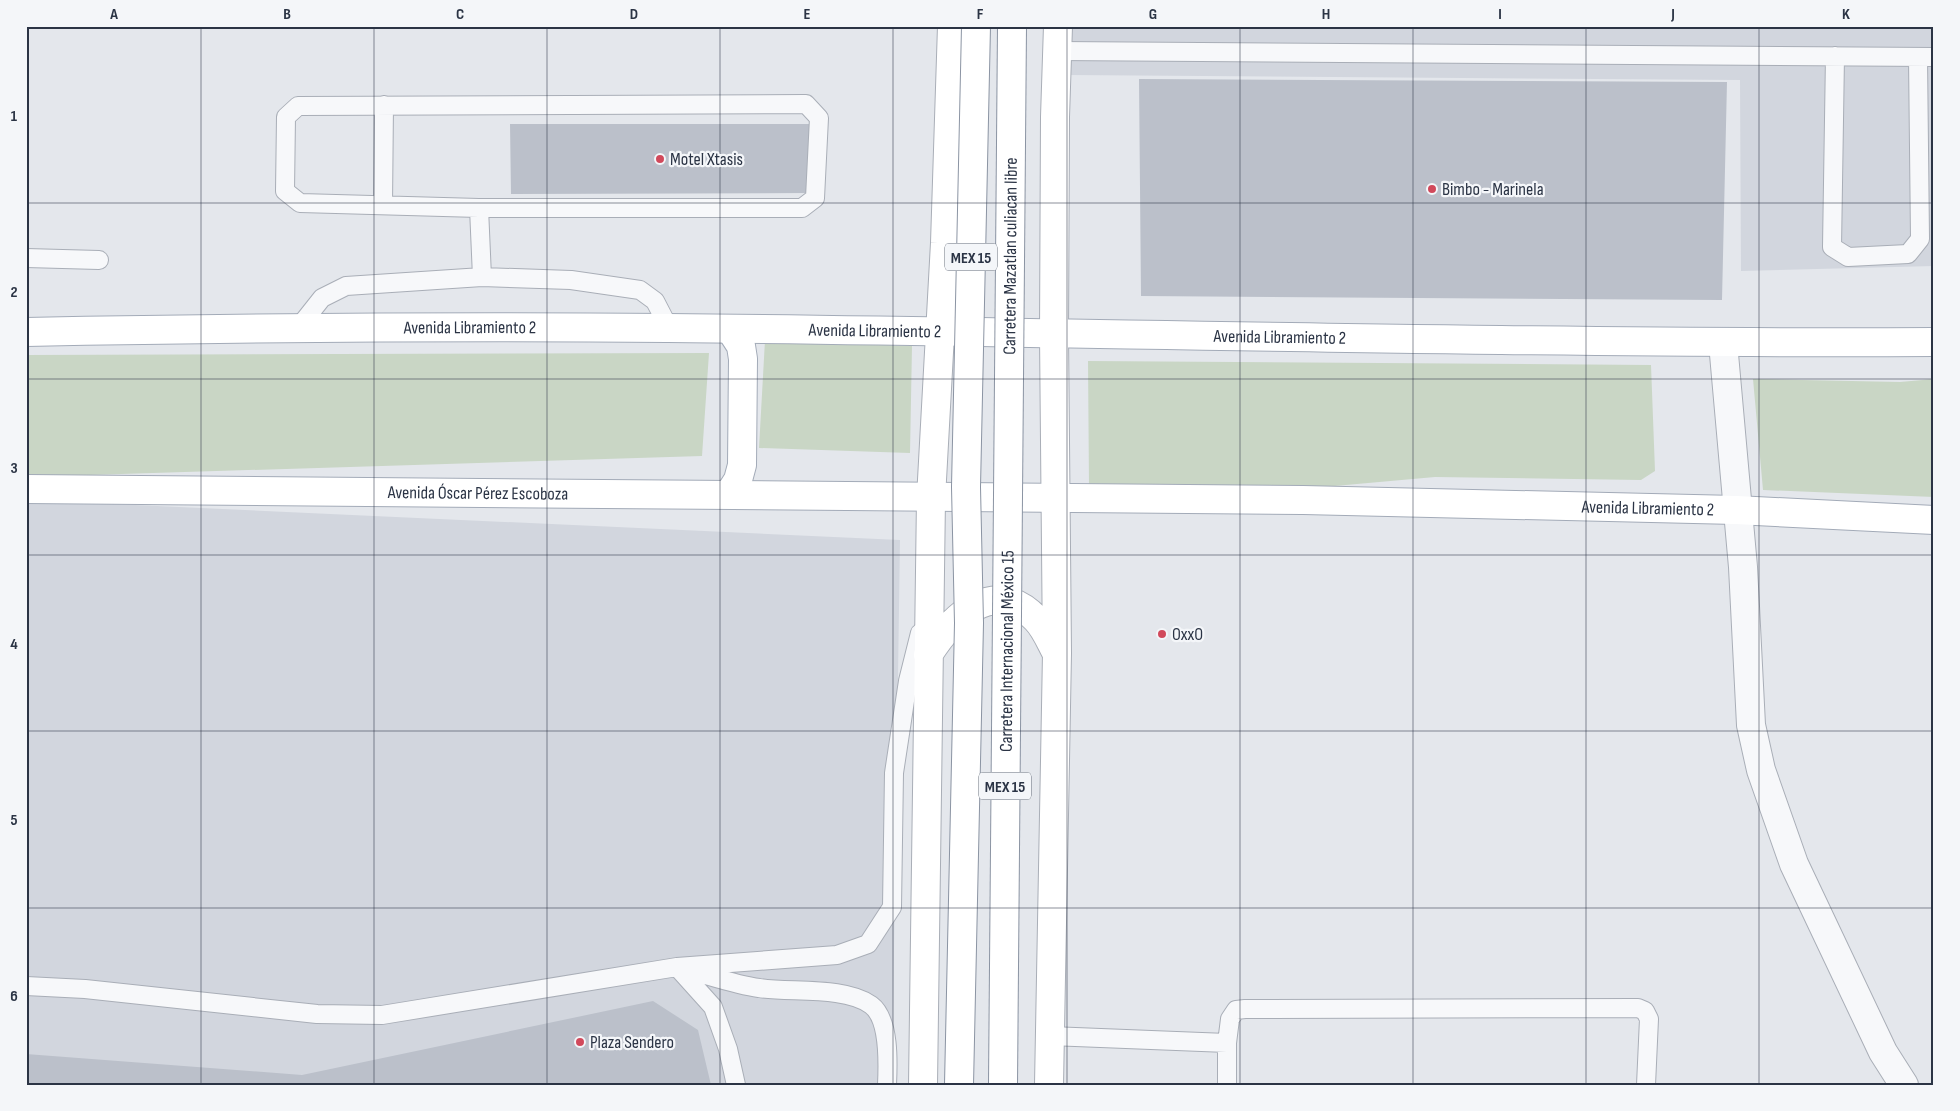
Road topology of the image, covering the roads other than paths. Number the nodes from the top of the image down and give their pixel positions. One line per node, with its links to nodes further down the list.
1 (952, 26): 17 (main road)
2 (976, 26): 38 (main road, Carretera Internacional México 15 / MEX 15, bridge)
3 (1012, 26): 21 (main road, Carretera Mazatlan culiacan libre / MEX 15, bridge)
4 (1057, 38): 5 (lane); 18 (main road)
5 (1835, 56): 6 (lane); 6 (lane)
6 (1926, 57)
7 (384, 105): 8 (lane); 8 (lane); 9 (lane)
8 (383, 205): 9 (lane)
9 (479, 208): 12 (lane)
10 (26, 258): 11 (lane)
11 (99, 260)
12 (482, 276): 13 (lane); 14 (lane)
13 (299, 327): 14 (main road, Avenida Libramiento 2); 16 (main road, Avenida Libramiento 2)
14 (669, 328): 15 (main road, Avenida Libramiento 2)
15 (730, 329): 17 (main road, Avenida Libramiento 2); 23 (main road)
16 (26, 332)
17 (940, 332): 18 (main road, Avenida Libramiento 2); 24 (main road)
18 (1054, 335): 20 (main road, Avenida Libramiento 2); 25 (main road)
19 (1934, 342): 20 (main road, Avenida Libramiento 2)
20 (1722, 343): 26 (street, Avenida Libramiento 2)
21 (1007, 487): 39 (main road, Carretera Internacional México 15 / MEX 15, bridge)
22 (26, 489): 23 (main road, Avenida Óscar Pérez Escoboza)
23 (729, 494): 24 (main road, Avenida Óscar Pérez Escoboza)
24 (931, 498): 25 (main road, Avenida Libramiento 2); 28 (main road)
25 (1054, 499): 26 (main road, Avenida Libramiento 2); 29 (main road)
26 (1736, 510): 27 (main road, Avenida Libramiento 2); 43 (street)
27 (1934, 520)
28 (928, 601): 30 (main road); 31 (lane)
29 (1057, 653): 30 (main road); 33 (main road)
30 (928, 655): 37 (main road)
31 (677, 968): 32 (lane); 35 (lane); 36 (lane)
32 (26, 986)
33 (1050, 1036): 34 (lane); 40 (main road)
34 (1227, 1043): 41 (lane); 42 (lane)
35 (736, 1085)
36 (888, 1085)
37 (923, 1085)
38 (959, 1085)
39 (1003, 1085)
40 (1049, 1085)
41 (1227, 1085)
42 (1646, 1085)
43 (1904, 1085)

